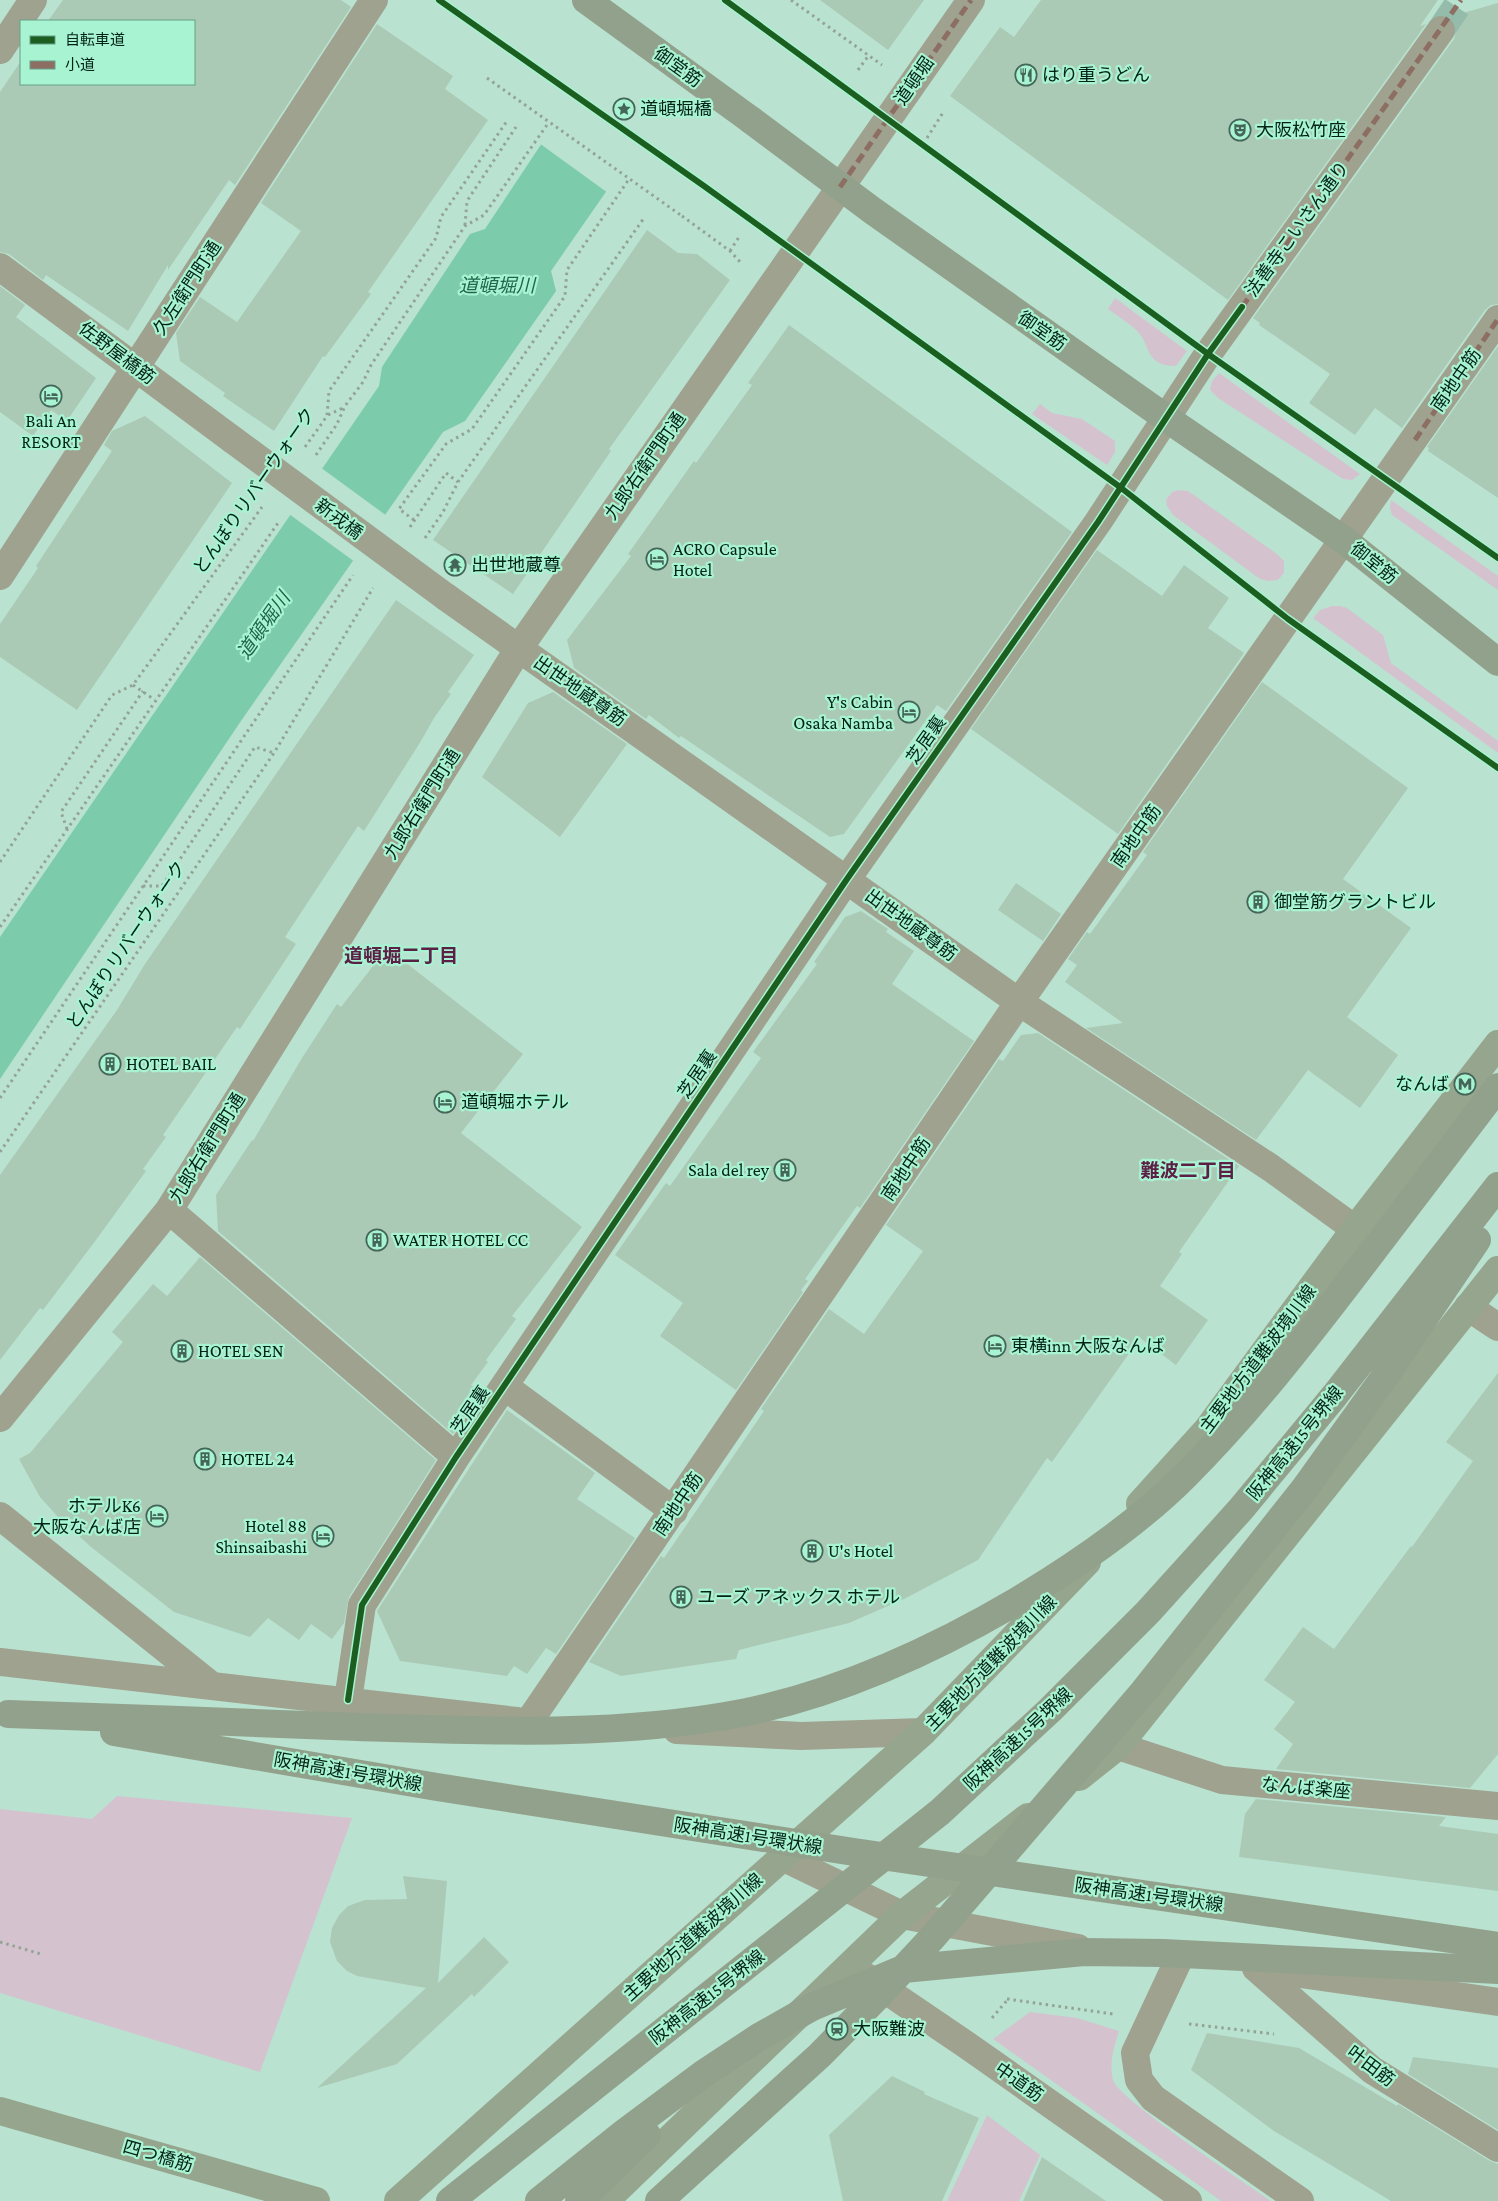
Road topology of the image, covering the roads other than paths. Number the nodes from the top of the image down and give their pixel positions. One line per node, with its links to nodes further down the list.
1 (33, 0): 6 (street)
2 (374, 0): 10 (street, 久左衛門町通)
3 (586, 0): 7 (highway, 御堂筋, bridge)
4 (971, 0): 7 (street, 道頓堀)
5 (1441, 30): 11 (street, 法善寺こいさん通り)
6 (0, 50)
7 (840, 187): 11 (highway, 御堂筋); 16 (street, 九郎右衛門町通)
8 (0, 266): 10 (street, 佐野屋橋筋)
9 (1498, 319): 13 (street, 南地中筋)
10 (136, 368): 12 (street, 佐野屋橋筋); 14 (street, 久左衛門町通)
11 (1166, 418): 13 (highway, 御堂筋); 18 (street, 芝居裏)
12 (233, 440): 15 (street, 新戎橋, bridge)
13 (1344, 540): 17 (highway, 御堂筋); 19 (street, 南地中筋)
14 (0, 576)
15 (446, 597): 16 (street, 出世地蔵尊筋)
16 (518, 648): 18 (street, 出世地蔵尊筋); 23 (street, 九郎右衛門町通)
17 (1498, 662)
18 (847, 879): 19 (street, 出世地蔵尊筋); 29 (street, 芝居裏)
19 (1019, 1002): 25 (street, 出世地蔵尊筋); 32 (street, 南地中筋)
20 (1498, 1044): 25 (main road, 主要地方道難波境川線)
21 (1498, 1087): 37 (highway, bridge)
22 (1498, 1186): 55 (highway, 阪神高速15号堺線, bridge)
23 (169, 1210): 30 (street, 九郎右衛門町通); 31 (street)
24 (1498, 1210): 59 (highway, bridge)
25 (1355, 1229): 39 (main road, 主要地方道難波境川線)
26 (1498, 1270): 27 (main road)
27 (1468, 1307): 28 (street); 40 (main road)
28 (1498, 1327)
29 (504, 1386): 31 (street, 芝居裏); 32 (street)
30 (0, 1418)
31 (456, 1457): 36 (street, 芝居裏)
32 (674, 1511): 38 (street, 南地中筋)
33 (0, 1516): 35 (street)
34 (0, 1662): 35 (street)
35 (212, 1686): 36 (street)
36 (348, 1700): 38 (street)
37 (4, 1713): 44 (highway, 阪神高速1号環状線, bridge)
38 (528, 1723): 39 (street)
39 (923, 1732): 42 (main road, 主要地方道難波境川線)
40 (1118, 1746): 41 (street, なんば楽座); 43 (main road)
41 (1494, 1799)
42 (782, 1857): 43 (street); 54 (main road, 主要地方道難波境川線)
43 (902, 1915): 45 (street); 46 (main road)
44 (1498, 1946)
45 (1179, 1959): 47 (street); 61 (street)
46 (849, 1965): 58 (main road); 60 (street, 中道筋)
47 (1256, 1968): 49 (street); 52 (street, 叶田筋)
48 (1498, 1970): 50 (highway, bridge)
49 (1498, 2002)
50 (759, 2036): 56 (highway, bridge); 57 (highway, bridge)
51 (0, 2111): 53 (main road, 四つ橋筋)
52 (1498, 2148)
53 (316, 2201)
54 (398, 2201)
55 (450, 2201)
56 (539, 2201)
57 (578, 2201)
58 (605, 2201)
59 (659, 2201)
60 (1188, 2201)
61 (1300, 2201)

